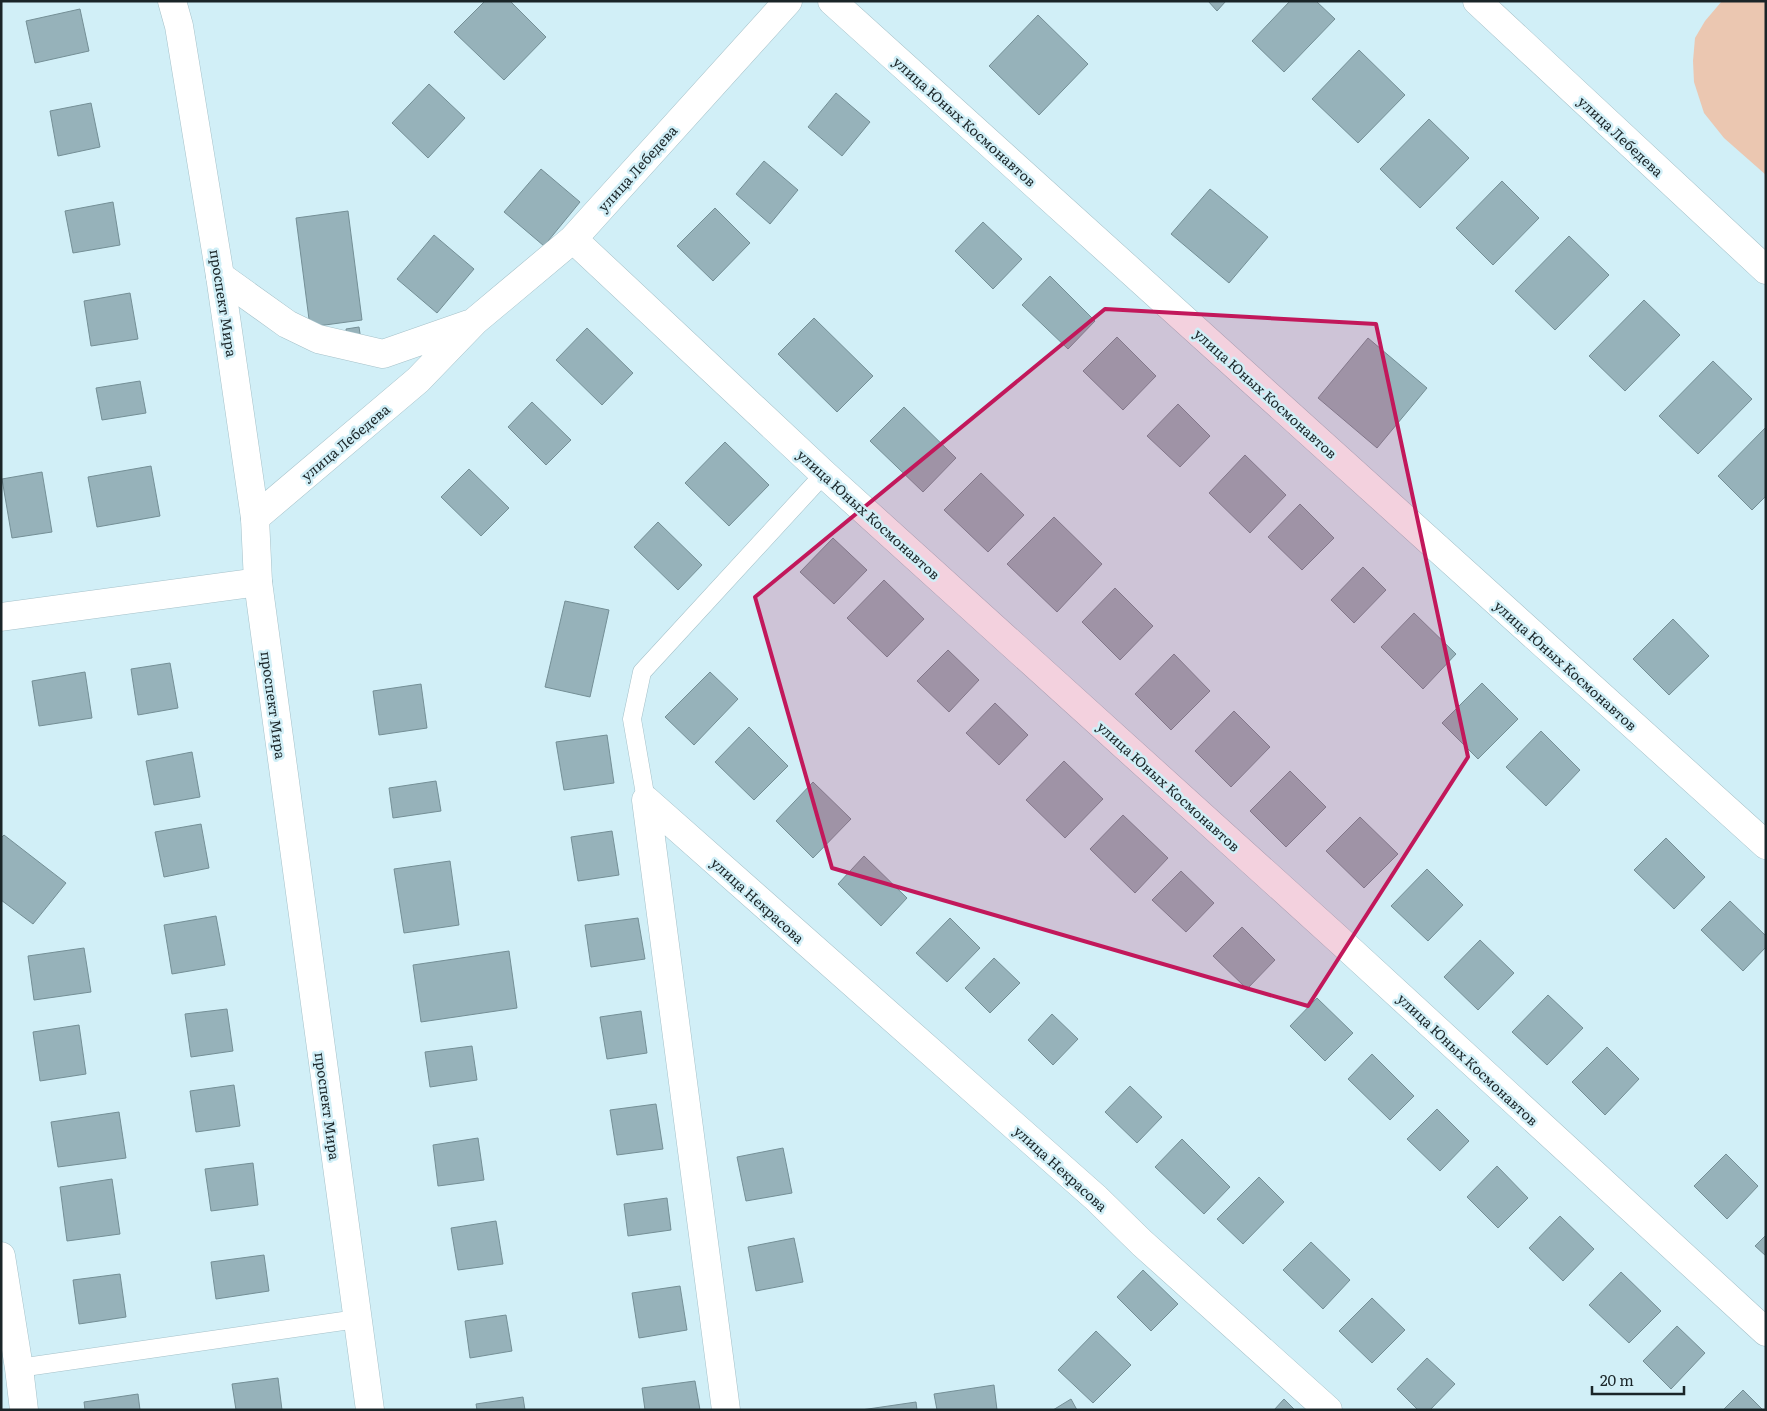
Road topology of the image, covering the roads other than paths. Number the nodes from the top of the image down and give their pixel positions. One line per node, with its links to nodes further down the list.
1 (172, 1): 7 (street, проспект Мира)
2 (788, 1): 5 (street, улица Лебедева)
3 (832, 1): 14 (street, улица Юных Космонавтов)
4 (1477, 1): 6 (street, улица Лебедева)
5 (573, 240): 8 (street, улица Лебедева); 9 (street, улица Юных Космонавтов)
6 (1766, 270)
7 (220, 276): 8 (street, улица Лебедева); 10 (street, проспект Мира)
8 (475, 322): 10 (street, улица Лебедева)
9 (824, 474): 13 (lane); 17 (street, улица Юных Космонавтов)
10 (255, 518): 11 (street, проспект Мира)
11 (258, 582): 12 (street); 16 (street, проспект Мира)
12 (1, 616)
13 (646, 800): 21 (street); 22 (street, улица Некрасова)
14 (1766, 845)
15 (1, 1256): 18 (street)
16 (357, 1319): 18 (lane); 20 (street, проспект Мира)
17 (1766, 1332)
18 (19, 1368): 19 (street)
19 (24, 1410)
20 (370, 1410)
21 (726, 1410)
22 (1328, 1410)

